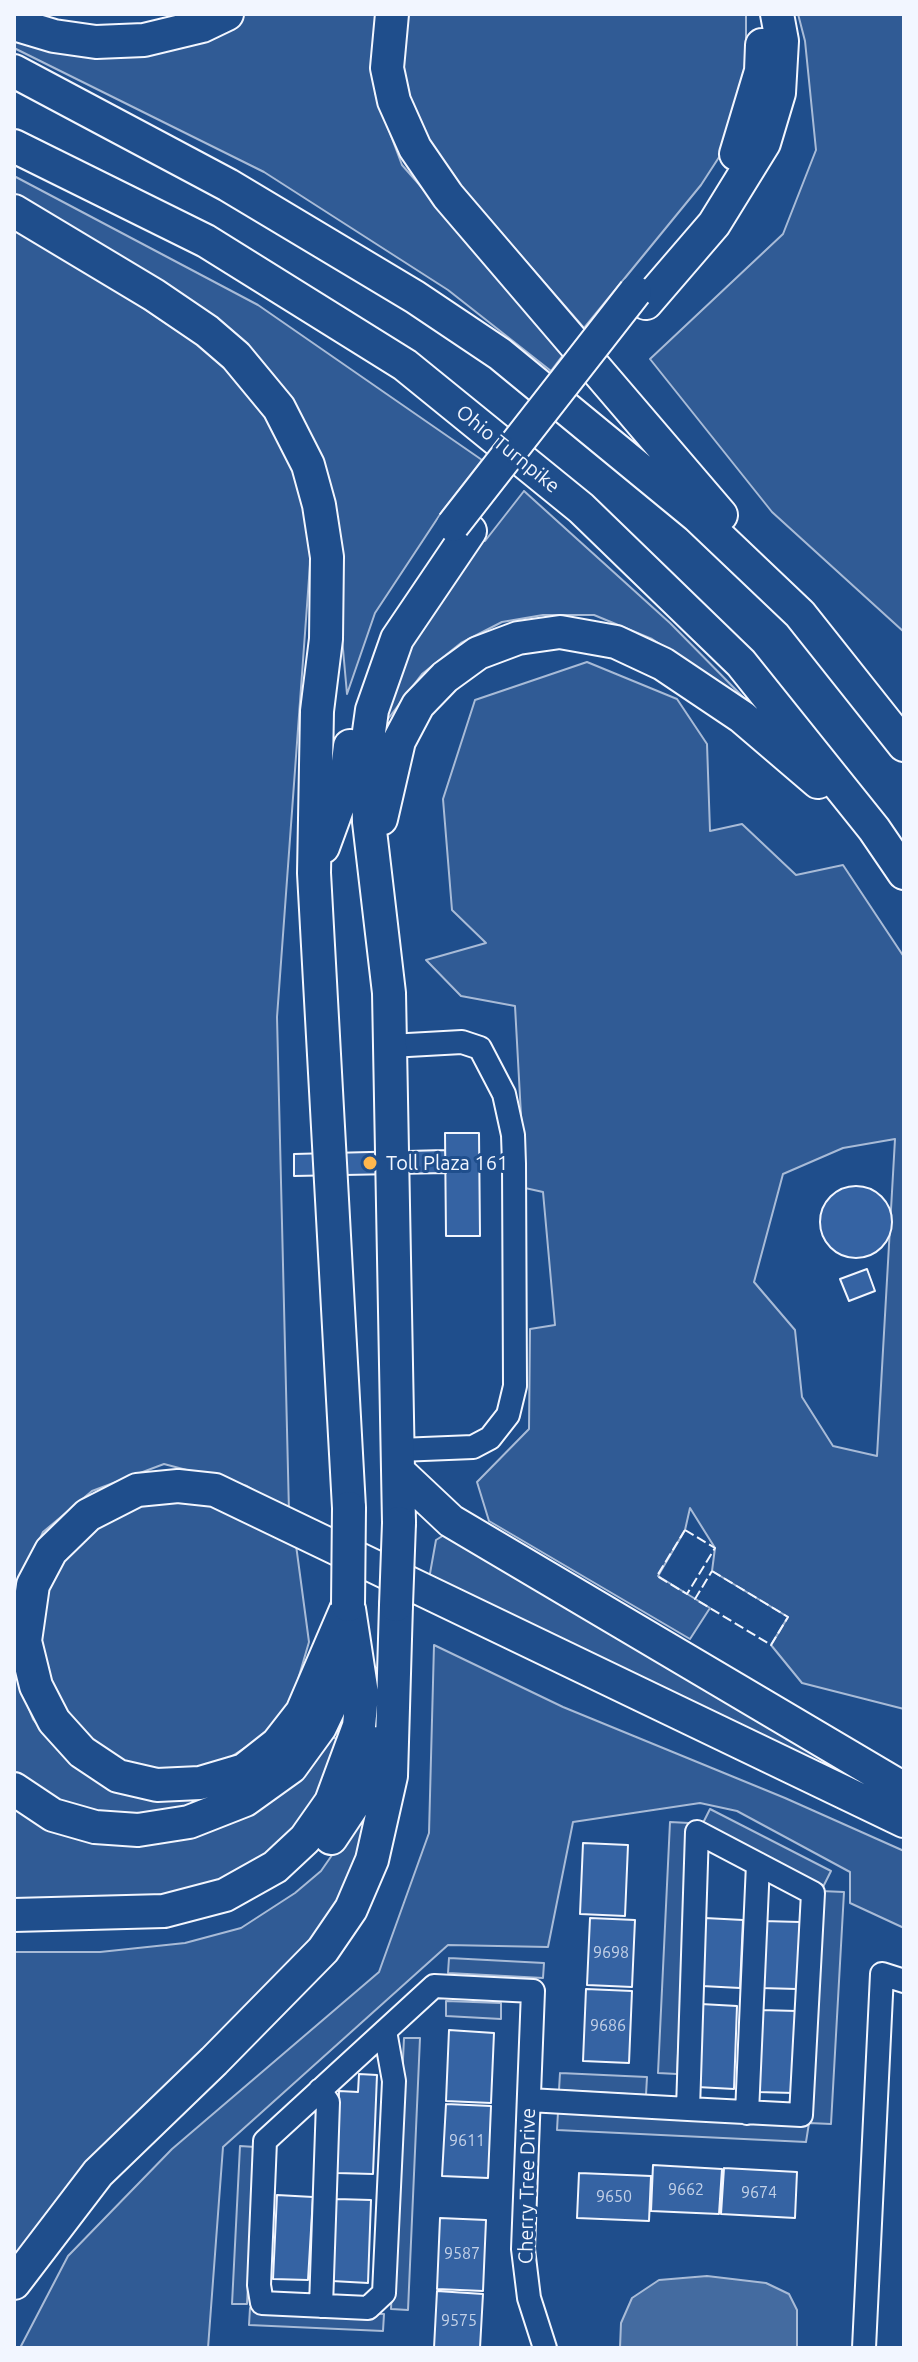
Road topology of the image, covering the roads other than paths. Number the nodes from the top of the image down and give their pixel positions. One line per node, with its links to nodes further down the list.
1 (227, 14): 5 (highway)
2 (392, 14): 11 (highway)
3 (758, 14): 9 (highway)
4 (777, 14): 9 (highway)
5 (14, 24)
6 (14, 71): 11 (highway)
7 (14, 146): 13 (highway, Ohio Turnpike)
8 (14, 211): 15 (highway)
9 (641, 297): 10 (highway, bridge)
10 (461, 528): 14 (highway); 15 (highway)
11 (800, 614): 12 (highway)
12 (904, 745)
13 (874, 829): 14 (highway); 16 (highway, Ohio Turnpike)
14 (374, 862): 17 (highway)
15 (314, 873): 19 (highway, bridge)
16 (904, 873)
17 (390, 1046): 18 (highway); 18 (street)
18 (400, 1462): 20 (highway, bridge); 22 (highway)
19 (348, 1605): 21 (highway); 23 (highway); 25 (highway)
20 (394, 1650): 26 (highway); 33 (highway)
21 (14, 1789)
22 (904, 1789)
23 (904, 1821)
24 (758, 1864): 31 (street); 32 (street); 32 (street)
25 (14, 1915)
26 (14, 1935)
27 (904, 1981): 36 (street)
28 (385, 2031): 29 (street); 30 (street, Cherry Tree Drive); 34 (street)
29 (320, 2090): 34 (street); 34 (street)
30 (529, 2100): 31 (street); 35 (street, Cherry Tree Drive)
31 (688, 2109): 32 (street)
32 (747, 2113)
33 (14, 2283)
34 (321, 2306)
35 (545, 2348)
36 (864, 2348)

